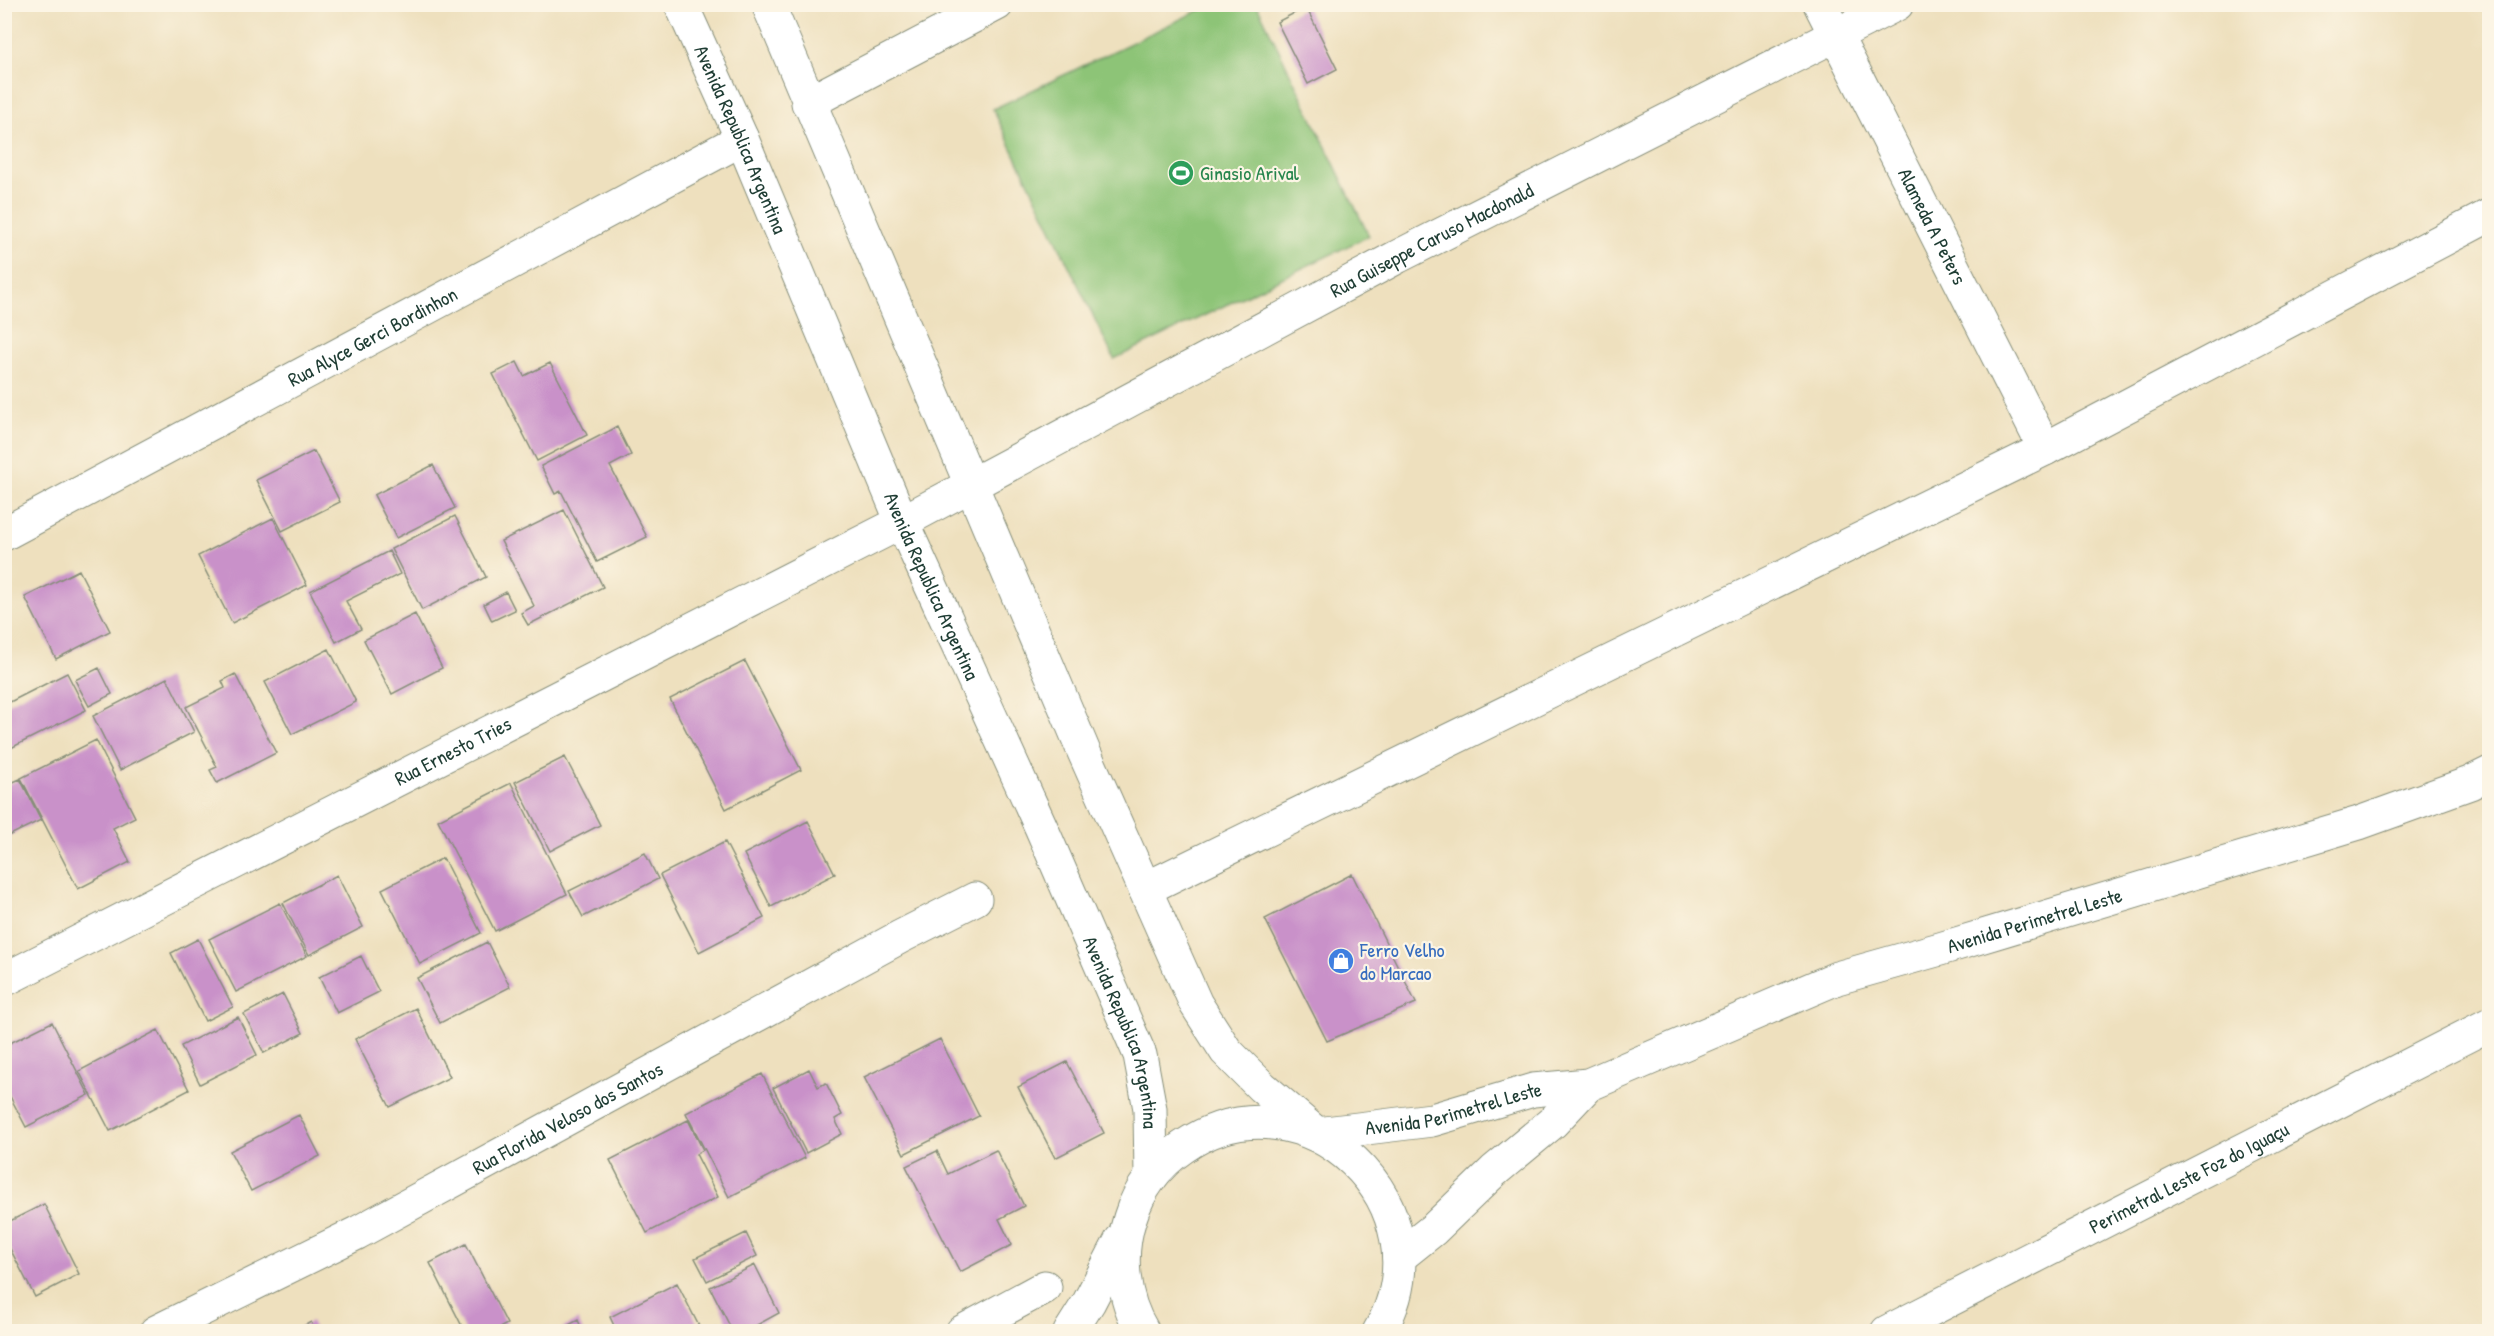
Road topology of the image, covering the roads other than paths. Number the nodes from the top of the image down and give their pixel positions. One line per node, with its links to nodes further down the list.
1 (681, 4): 8 (main road, Avenida Republica Argentina)
2 (768, 4): 7 (main road)
3 (997, 4): 7 (main road)
4 (1820, 4): 6 (main road, Alameda A Peters)
5 (1897, 4): 6 (main road, Rua Guiseppe Caruso Macdonald)
6 (1837, 34): 10 (main road, Alameda A Peters); 11 (main road, Rua Guiseppe Caruso Macdonald)
7 (808, 104): 11 (main road)
8 (742, 139): 12 (main road, Avenida Republica Argentina); 13 (main road, Rua Alyce Gerci Bordinhon)
9 (2490, 215): 10 (main road)
10 (2045, 449): 15 (main road)
11 (970, 484): 12 (main road, Rua Guiseppe Caruso Macdonald); 15 (main road)
12 (902, 522): 17 (main road, Rua Ernesto Tries); 21 (main road, Avenida Republica Argentina)
13 (4, 534)
14 (2490, 773): 19 (main road, Avenida Perimetrel Leste)
15 (1145, 889): 20 (main road)
16 (975, 899): 26 (main road, Rua Florida Veloso dos Santos)
17 (4, 980)
18 (2490, 1024): 30 (main road, Perimetral Leste Foz do Iguaçu)
19 (1588, 1085): 20 (main road, Avenida Perimetrel Leste); 23 (main road, Avenida Perimetrel Leste)
20 (1317, 1134): 21 (main road); 23 (main road)
21 (1150, 1177): 22 (main road)
22 (1125, 1233): 28 (main road); 29 (main road)
23 (1398, 1257): 25 (main road)
24 (1045, 1287): 27 (main road)
25 (1384, 1327)
26 (156, 1332)
27 (962, 1332)
28 (1070, 1332)
29 (1143, 1332)
30 (1887, 1332)

